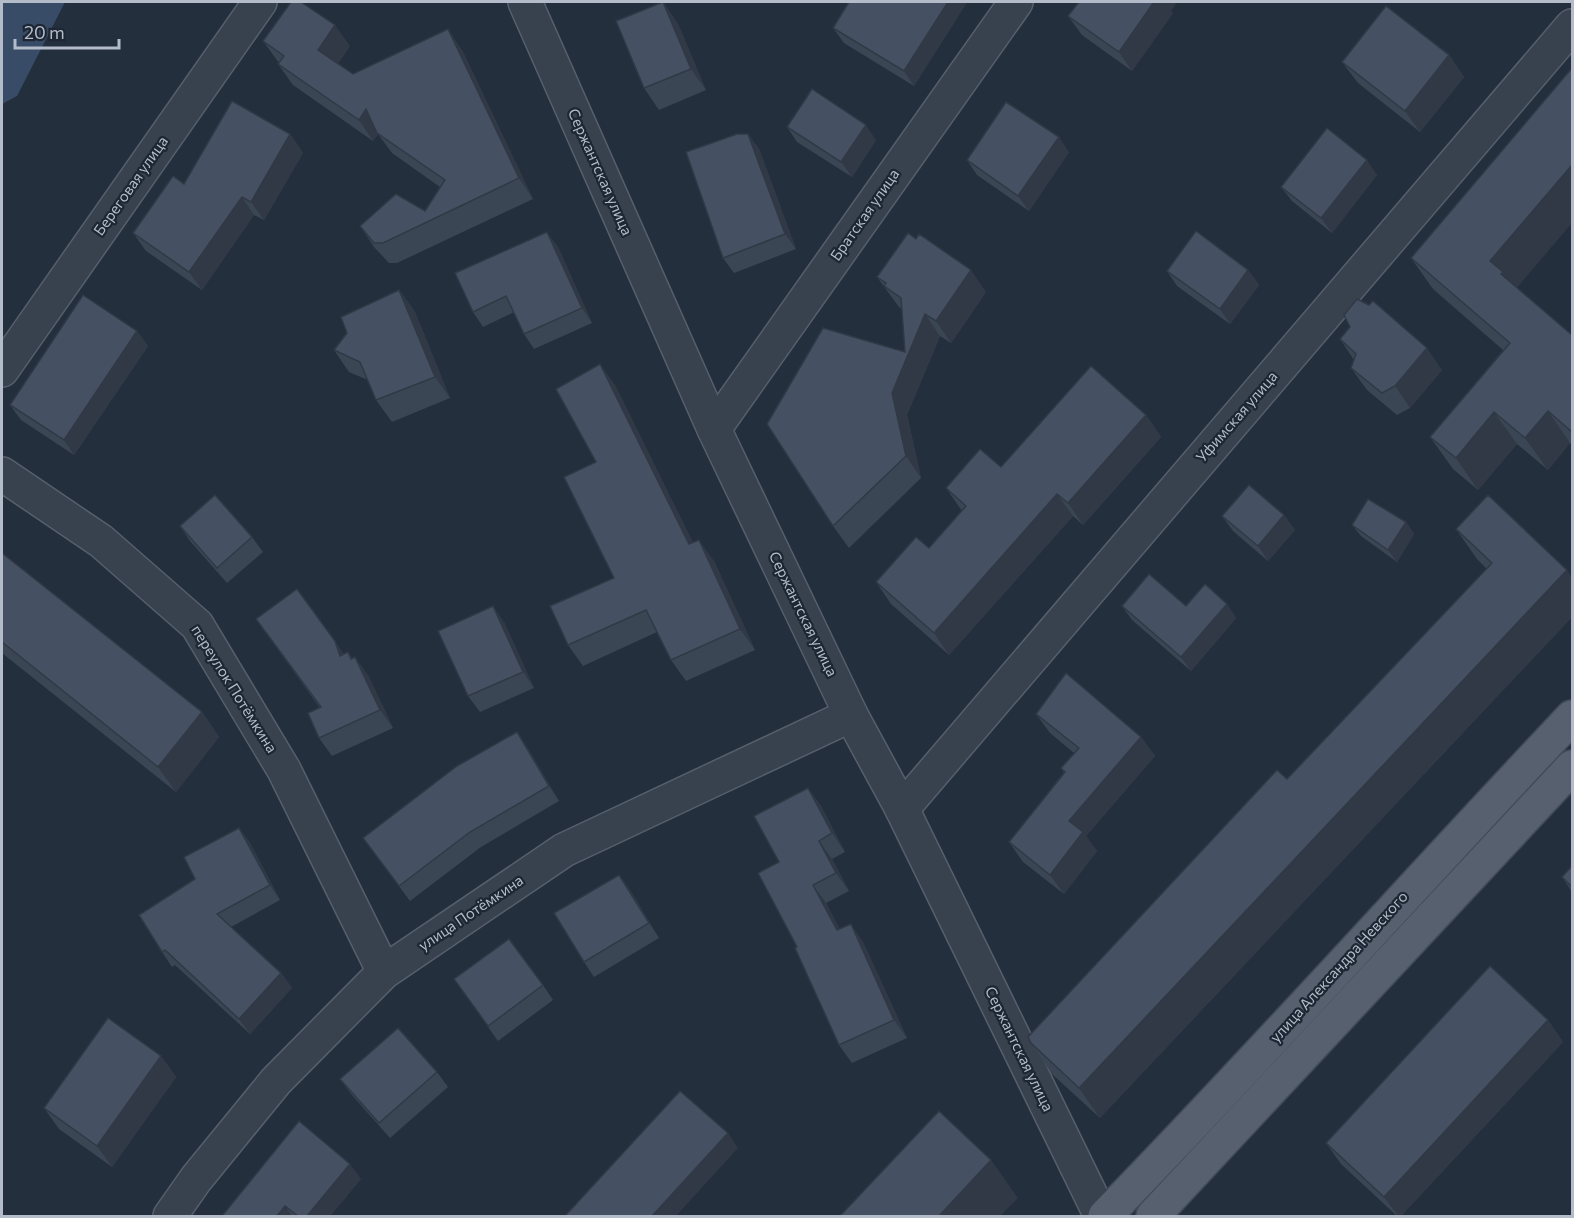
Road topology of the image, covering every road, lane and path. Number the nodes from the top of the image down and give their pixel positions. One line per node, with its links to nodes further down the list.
1 (260, 2): 5 (street, Береговая улица)
2 (525, 2): 6 (street, Сержантская улица)
3 (1016, 2): 6 (street, Братская улица)
4 (1572, 26): 11 (street, Уфимская улица)
5 (2, 370)
6 (714, 429): 8 (street, Сержантская улица)
7 (2, 474): 12 (street, переулок Потёмкина)
8 (851, 715): 11 (street, Сержантская улица); 12 (street, улица Потёмкина)
9 (1572, 717): 15 (main road, улица Александра Невского)
10 (1572, 767): 16 (main road)
11 (902, 809): 14 (street, Сержантская улица)
12 (384, 972): 13 (street, улица Потёмкина)
13 (170, 1216)
14 (1101, 1216)
15 (1105, 1216)
16 (1153, 1216)

